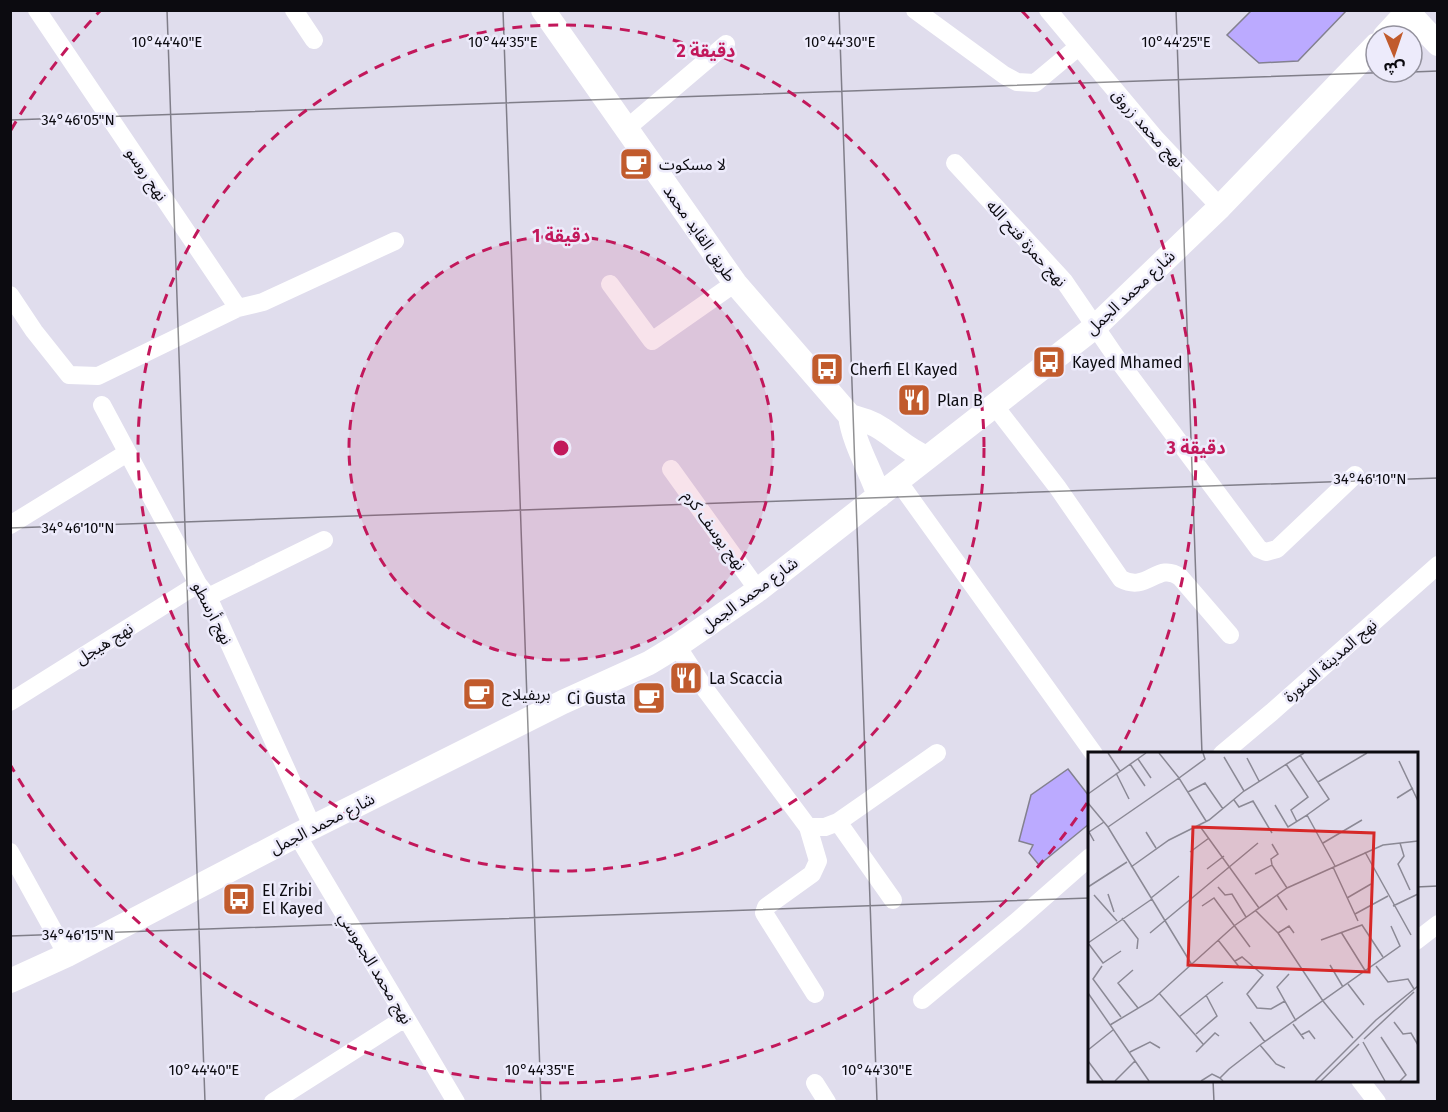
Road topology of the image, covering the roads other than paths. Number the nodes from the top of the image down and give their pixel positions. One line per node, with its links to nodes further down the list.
1 (37, 10): 21 (street, نهج روسو)
2 (294, 10): 9 (street)
3 (543, 10): 14 (street, طريق القايد محمد)
4 (915, 10): 12 (street)
5 (1048, 10): 12 (street, نهج محمد زروق)
6 (1414, 11): 7 (street); 8 (street); 11 (street)
7 (1399, 24)
8 (1437, 26)
9 (314, 40)
10 (726, 44): 14 (street)
11 (1437, 46)
12 (1077, 48): 16 (street, نهج محمد زروق)
13 (1364, 57): 16 (street, شارع محمد الجمل)
14 (626, 129): 18 (street, طريق القايد محمد)
15 (955, 163): 22 (street, نهج حمزة فتح الله)
16 (1220, 207): 22 (street, شارع محمد الجمل)
17 (395, 241): 21 (street)
18 (735, 283): 19 (street); 25 (street, طريق القايد محمد)
19 (610, 284)
20 (10, 296): 21 (street)
21 (238, 308)
22 (1096, 326): 24 (street, شارع محمد الجمل); 29 (street, نهج حمزة فتح الله)
23 (102, 405): 26 (street, نهج أرسطو)
24 (994, 405): 27 (street, شارع محمد الجمل); 37 (street)
25 (850, 416): 27 (street, طريق القايد محمد); 31 (street, طريق القايد محمد)
26 (127, 453): 32 (street); 35 (street, نهج أرسطو)
27 (927, 458): 30 (street, شارع محمد الجمل)
28 (671, 469): 36 (street, نهج يوسف كرم)
29 (1355, 475)
30 (898, 481): 31 (street, شارع محمد الجمل); 40 (street)
31 (879, 496): 36 (street, شارع محمد الجمل)
32 (10, 525)
33 (324, 540): 35 (street, نهج هيجل)
34 (1437, 565): 41 (street, نهج المدينة المنورة)
35 (203, 591): 39 (street, نهج هيجل); 45 (street, نهج أرسطو)
36 (758, 591): 38 (street, شارع محمد الجمل)
37 (1230, 635)
38 (677, 646): 44 (street); 45 (street, شارع محمد الجمل)
39 (10, 702)
40 (1093, 752)
41 (1223, 752)
42 (937, 753): 43 (street)
43 (838, 822): 44 (street); 48 (street)
44 (808, 827): 53 (street)
45 (305, 831): 51 (street, شارع محمد الجمل); 55 (street, نهج محمد الجموسي)
46 (10, 852): 51 (street)
47 (1088, 858): 54 (street)
48 (893, 900)
49 (1437, 924): 50 (street)
50 (1418, 939)
51 (67, 955): 52 (street, شارع محمد الجمل)
52 (10, 981)
53 (815, 994)
54 (922, 1000)
55 (405, 1017): 58 (street); 59 (street, نهج محمد الجموسي)
56 (1362, 1082): 61 (street)
57 (815, 1083): 60 (street)
58 (273, 1101)
59 (456, 1101)
60 (827, 1101)
61 (1377, 1101)

